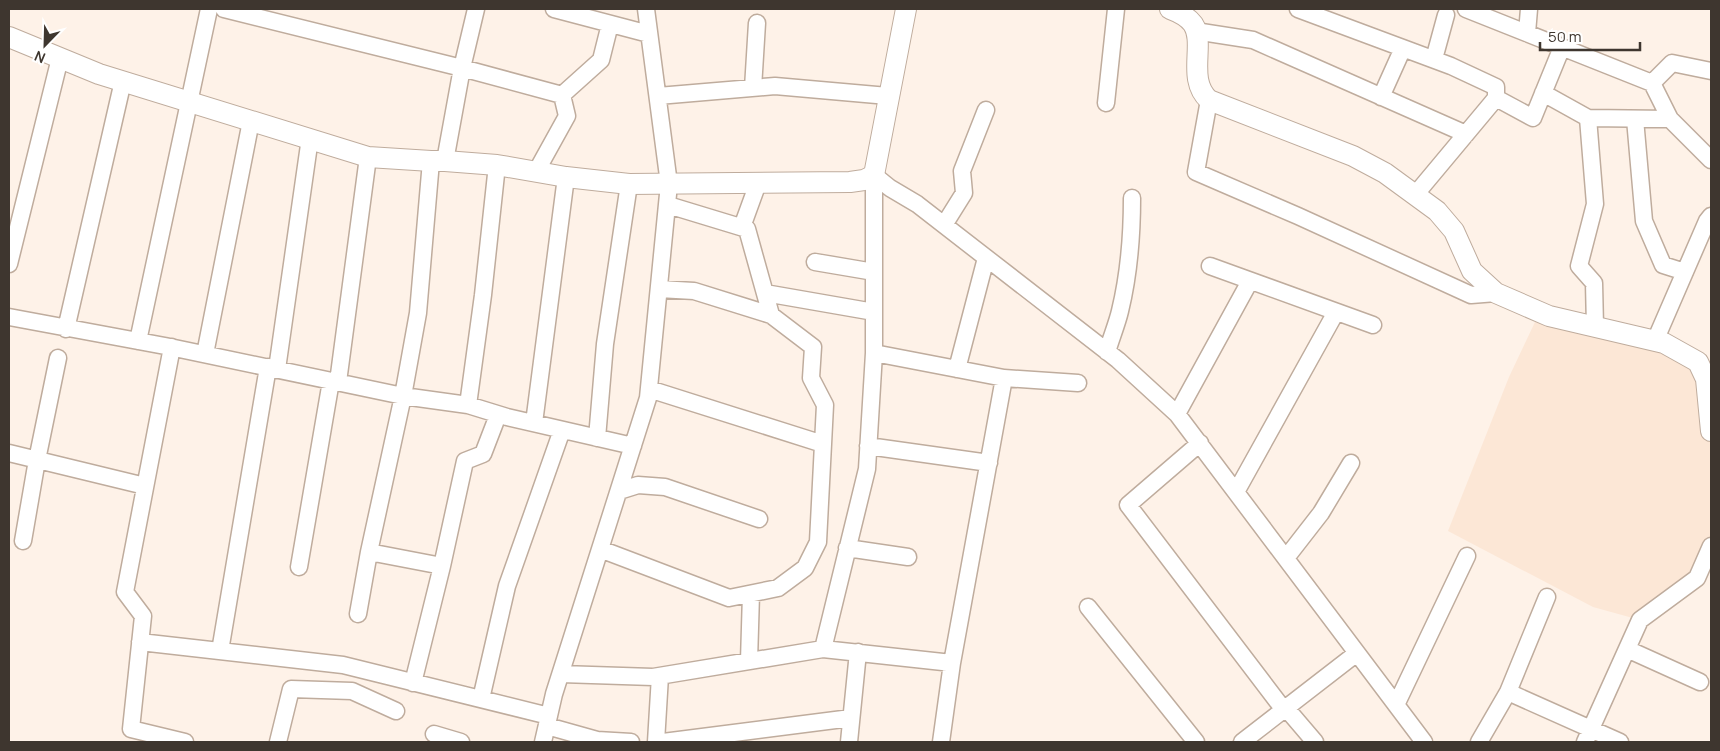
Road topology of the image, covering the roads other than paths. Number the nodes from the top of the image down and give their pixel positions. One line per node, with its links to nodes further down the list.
1 (209, 9): 35 (street)
2 (224, 9): 23 (street)
3 (476, 9): 23 (street)
4 (646, 9): 17 (street)
5 (906, 9): 31 (street)
6 (1116, 9): 36 (street)
7 (1170, 9): 13 (street)
8 (1298, 9): 20 (street)
9 (1466, 9): 16 (street)
10 (1529, 9): 16 (street)
11 (563, 10): 15 (street)
12 (1446, 15): 22 (street)
13 (1194, 21): 32 (street); 34 (street)
14 (756, 23): 27 (street)
15 (610, 24): 17 (street); 29 (street)
16 (1527, 33): 19 (street)
17 (649, 34): 30 (street)
18 (9, 37): 21 (street)
19 (1562, 47): 26 (street); 28 (street)
20 (1403, 48): 22 (street); 32 (street)
21 (60, 58): 25 (street); 62 (street)
22 (1434, 59): 33 (street)
23 (462, 68): 29 (street); 46 (street)
24 (1711, 71): 26 (street)
25 (123, 81): 35 (street); 76 (street)
26 (1652, 83): 40 (street)
27 (753, 88): 30 (street); 31 (street)
28 (1543, 93): 33 (street); 38 (street)
29 (562, 95): 48 (street)
30 (658, 96): 53 (street)
31 (888, 96): 49 (street)
32 (1381, 97): 42 (street)
33 (1496, 98): 42 (street)
34 (1209, 100): 54 (street); 69 (street)
35 (190, 101): 41 (street); 77 (street)
36 (1106, 104)
37 (986, 110): 58 (street)
38 (1588, 118): 39 (street); 75 (street)
39 (1635, 118): 40 (street); 65 (street)
40 (1670, 119): 45 (street)
41 (251, 121): 43 (street); 82 (street)
42 (1466, 134): 54 (street)
43 (310, 138): 44 (street); 84 (street)
44 (368, 157): 46 (street); 88 (street)
45 (1711, 160)
46 (438, 161): 47 (street); 91 (street)
47 (497, 165): 48 (street); 92 (street)
48 (536, 172): 50 (street)
49 (874, 175): 51 (street); 58 (street); 64 (street)
50 (566, 177): 52 (street); 95 (street)
51 (758, 183): 53 (street); 59 (street)
52 (629, 184): 53 (street); 98 (street)
53 (669, 184): 56 (street)
54 (1415, 196): 69 (street)
55 (1132, 198): 80 (street)
56 (668, 206): 59 (street); 67 (street)
57 (1710, 220): 65 (street)
58 (944, 225): 60 (street)
59 (742, 227): 68 (street)
60 (986, 258): 80 (street); 85 (street)
61 (815, 262): 64 (street)
62 (9, 264)
63 (1210, 266): 66 (street)
64 (874, 272): 70 (street)
65 (1685, 272): 78 (street)
66 (1250, 281): 71 (street); 94 (street)
67 (659, 289): 72 (street); 90 (street)
68 (765, 293): 70 (street); 72 (street)
69 (1496, 293): 75 (street)
70 (874, 312): 81 (street)
71 (1336, 312): 74 (street); 109 (street)
72 (771, 315): 100 (street)
73 (9, 317): 76 (street)
74 (1373, 325)
75 (1595, 327): 78 (street)
76 (66, 328): 77 (street)
77 (138, 341): 79 (street)
78 (1655, 341): 86 (street)
79 (172, 347): 82 (street); 107 (street)
80 (1107, 352): 94 (street)
81 (874, 353): 85 (street); 102 (street)
82 (205, 354): 84 (street)
83 (58, 358): 104 (street)
84 (272, 368): 88 (street); 128 (street)
85 (957, 369): 87 (street)
86 (1708, 374): 97 (street)
87 (1004, 378): 89 (street); 105 (street)
88 (334, 381): 91 (street); 120 (street)
89 (1078, 383)
90 (649, 389): 100 (street); 101 (street)
91 (403, 396): 92 (street); 115 (street)
92 (468, 405): 93 (street)
93 (498, 414): 95 (street); 119 (street)
94 (1178, 414): 99 (street)
95 (534, 424): 96 (street)
96 (562, 430): 98 (street); 138 (street)
97 (1711, 431)
98 (597, 438): 101 (street)
99 (1200, 443): 109 (street); 140 (street)
100 (823, 444): 121 (street)
101 (633, 446): 108 (street)
102 (868, 446): 105 (street); 113 (street)
103 (9, 454): 104 (street)
104 (37, 460): 107 (street); 111 (street)
105 (988, 463): 132 (street)
106 (1351, 463): 118 (street)
107 (145, 486): 125 (street)
108 (619, 491): 110 (street); 114 (street)
109 (1236, 492): 118 (street)
110 (759, 520)
111 (23, 541)
112 (1711, 546): 127 (street)
113 (848, 548): 117 (street); 126 (street)
114 (600, 550): 121 (street); 133 (street)
115 (369, 552): 119 (street); 124 (street)
116 (1467, 556): 139 (street)
117 (908, 558)
118 (1286, 558): 130 (street)
119 (442, 566): 136 (street)
120 (299, 567)
121 (751, 594): 131 (street)
122 (1547, 597): 137 (street)
123 (1088, 607): 155 (street)
124 (358, 614)
125 (140, 642): 128 (street); 146 (street)
126 (823, 649): 129 (street); 131 (street)
127 (1628, 649): 135 (street); 145 (street)
128 (220, 651): 136 (street)
129 (858, 652): 132 (street); 142 (street)
130 (1357, 653): 139 (street); 140 (street)
131 (749, 661): 134 (street)
132 (952, 663): 154 (street)
133 (561, 674): 134 (street); 143 (street)
134 (660, 676): 151 (street)
135 (1700, 682)
136 (413, 683): 138 (street)
137 (1508, 692): 145 (street); 159 (street)
138 (481, 699): 143 (street)
139 (1396, 705): 158 (street)
140 (1285, 709): 156 (street); 157 (street)
141 (396, 711): 147 (street)
142 (851, 718): 152 (street); 153 (street)
143 (548, 721): 149 (street); 150 (street)
144 (434, 734): 148 (street)
145 (1588, 736): 160 (street)
146 (185, 742)
147 (278, 742)
148 (461, 742)
149 (543, 742)
150 (631, 742)
151 (656, 742)
152 (663, 742)
153 (849, 742)
154 (941, 742)
155 (1196, 742)
156 (1242, 742)
157 (1315, 742)
158 (1424, 742)
159 (1479, 742)
160 (1620, 742)

